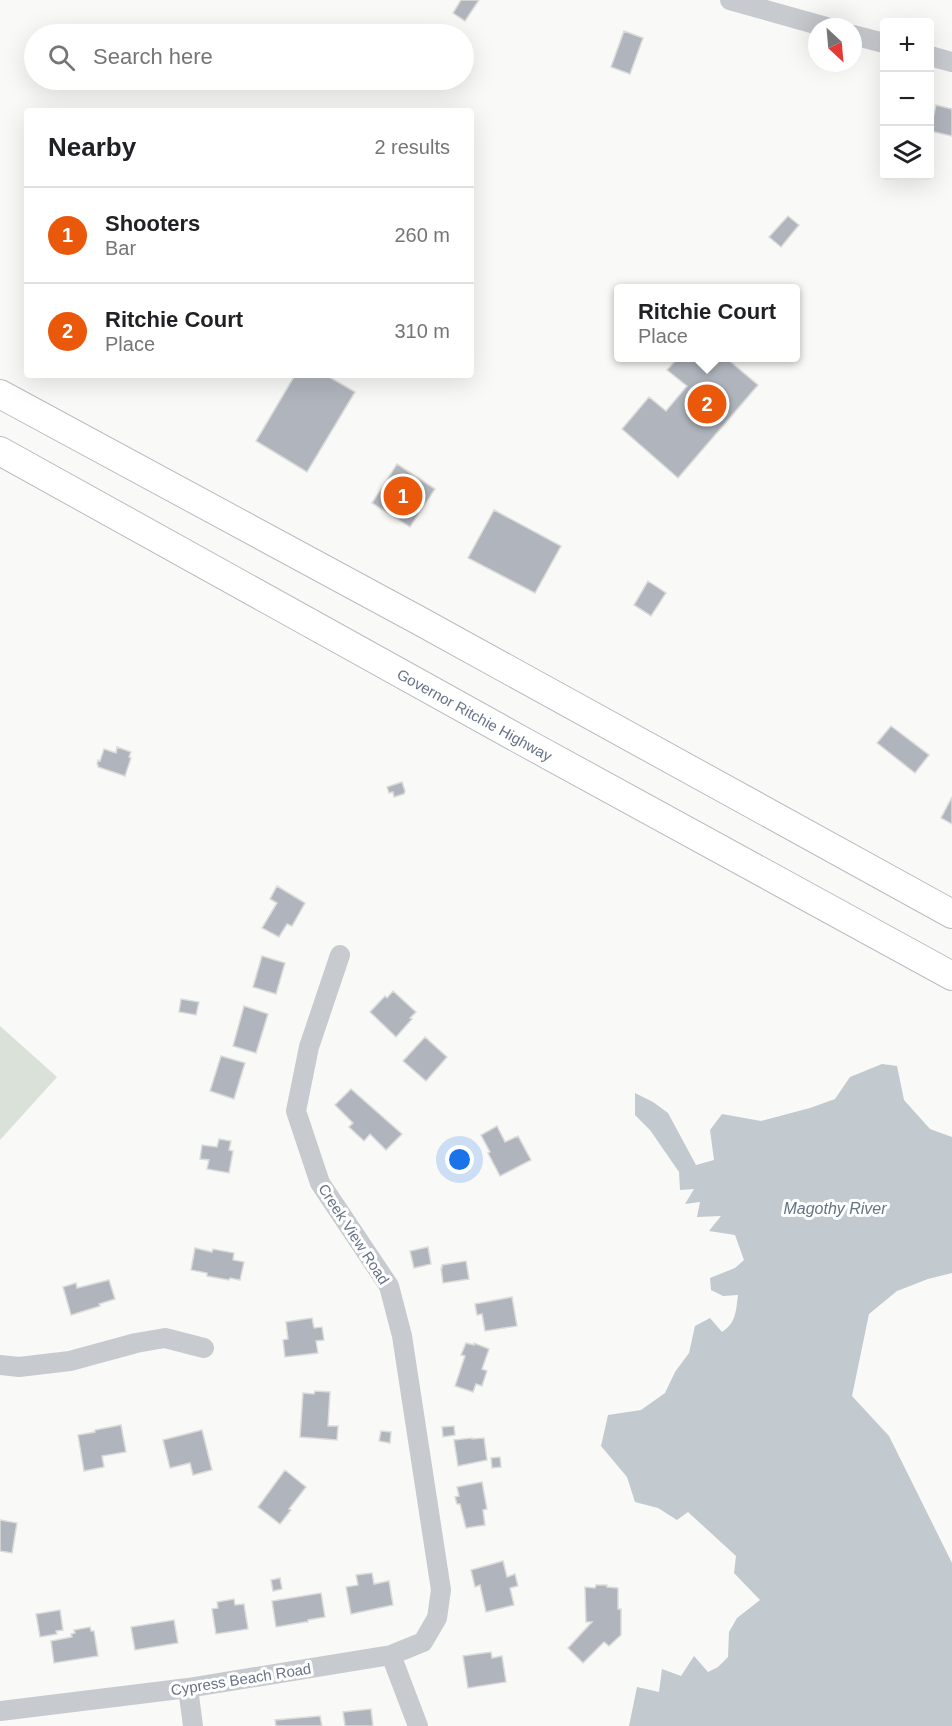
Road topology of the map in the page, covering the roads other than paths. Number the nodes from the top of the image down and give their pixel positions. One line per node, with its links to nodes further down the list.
1 (730, 0): 2 (street)
2 (808, 22)
3 (862, 37): 4 (street)
4 (880, 42)
5 (934, 57): 6 (street)
6 (952, 62)
7 (0, 394): 9 (highway)
8 (0, 451): 11 (highway, Governor Ritchie Highway)
9 (952, 914)
10 (340, 955): 14 (street, Creek View Road)
11 (952, 976)
12 (204, 1348): 13 (street)
13 (0, 1365)
14 (441, 1590): 15 (street, Cypress Beach Road)
15 (391, 1655): 16 (street, Cypress Beach Road); 19 (street)
16 (188, 1688): 17 (street, Cypress Beach Road); 18 (street)
17 (0, 1711)
18 (193, 1726)
19 (418, 1726)

